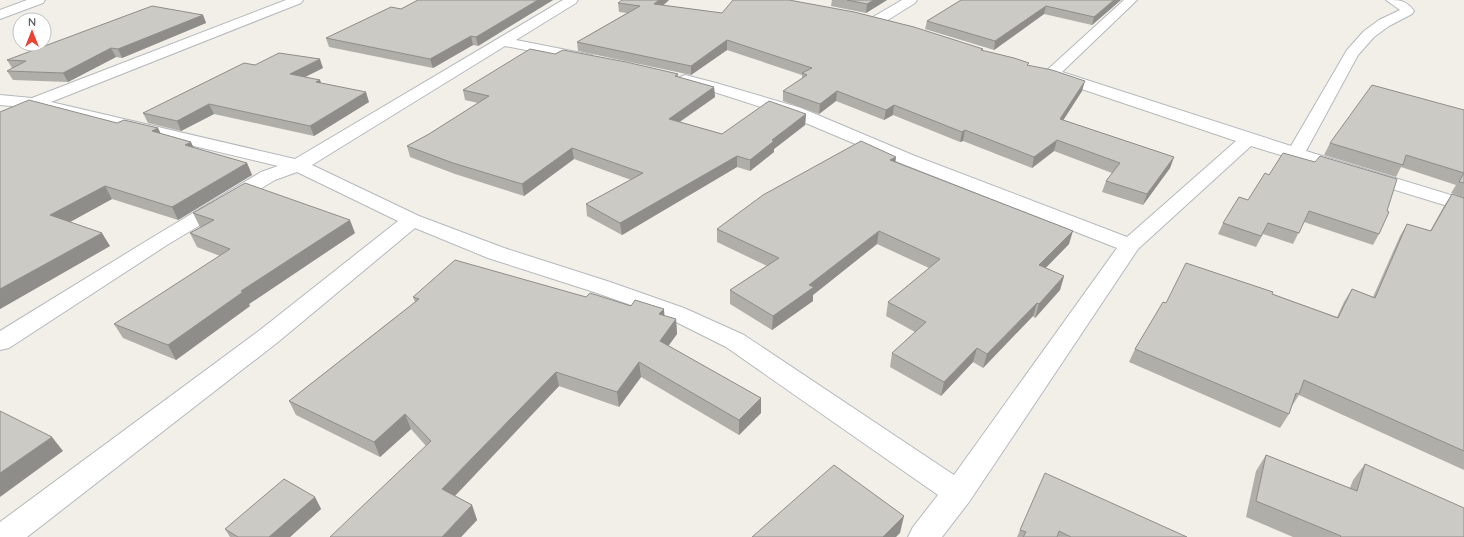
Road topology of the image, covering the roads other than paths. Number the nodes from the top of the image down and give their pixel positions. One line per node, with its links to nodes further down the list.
1 (39, 0): 7 (street)
2 (297, 0): 13 (street)
3 (572, 0): 9 (street)
4 (911, 0): 8 (street)
5 (1131, 0): 14 (street)
6 (1392, 0): 15 (street)
7 (0, 15)
8 (901, 27)
9 (504, 42): 10 (street); 16 (street)
10 (604, 62)
11 (672, 77): 19 (street)
12 (0, 100): 13 (street)
13 (34, 103): 16 (street)
14 (1248, 139): 15 (street); 19 (street)
15 (1296, 153): 17 (street)
16 (298, 165): 18 (street); 20 (street)
17 (1464, 205)
18 (412, 220): 21 (street); 22 (street)
19 (1130, 246): 21 (street)
20 (0, 342)
21 (958, 493): 23 (street)
22 (4, 537)
23 (924, 537)

